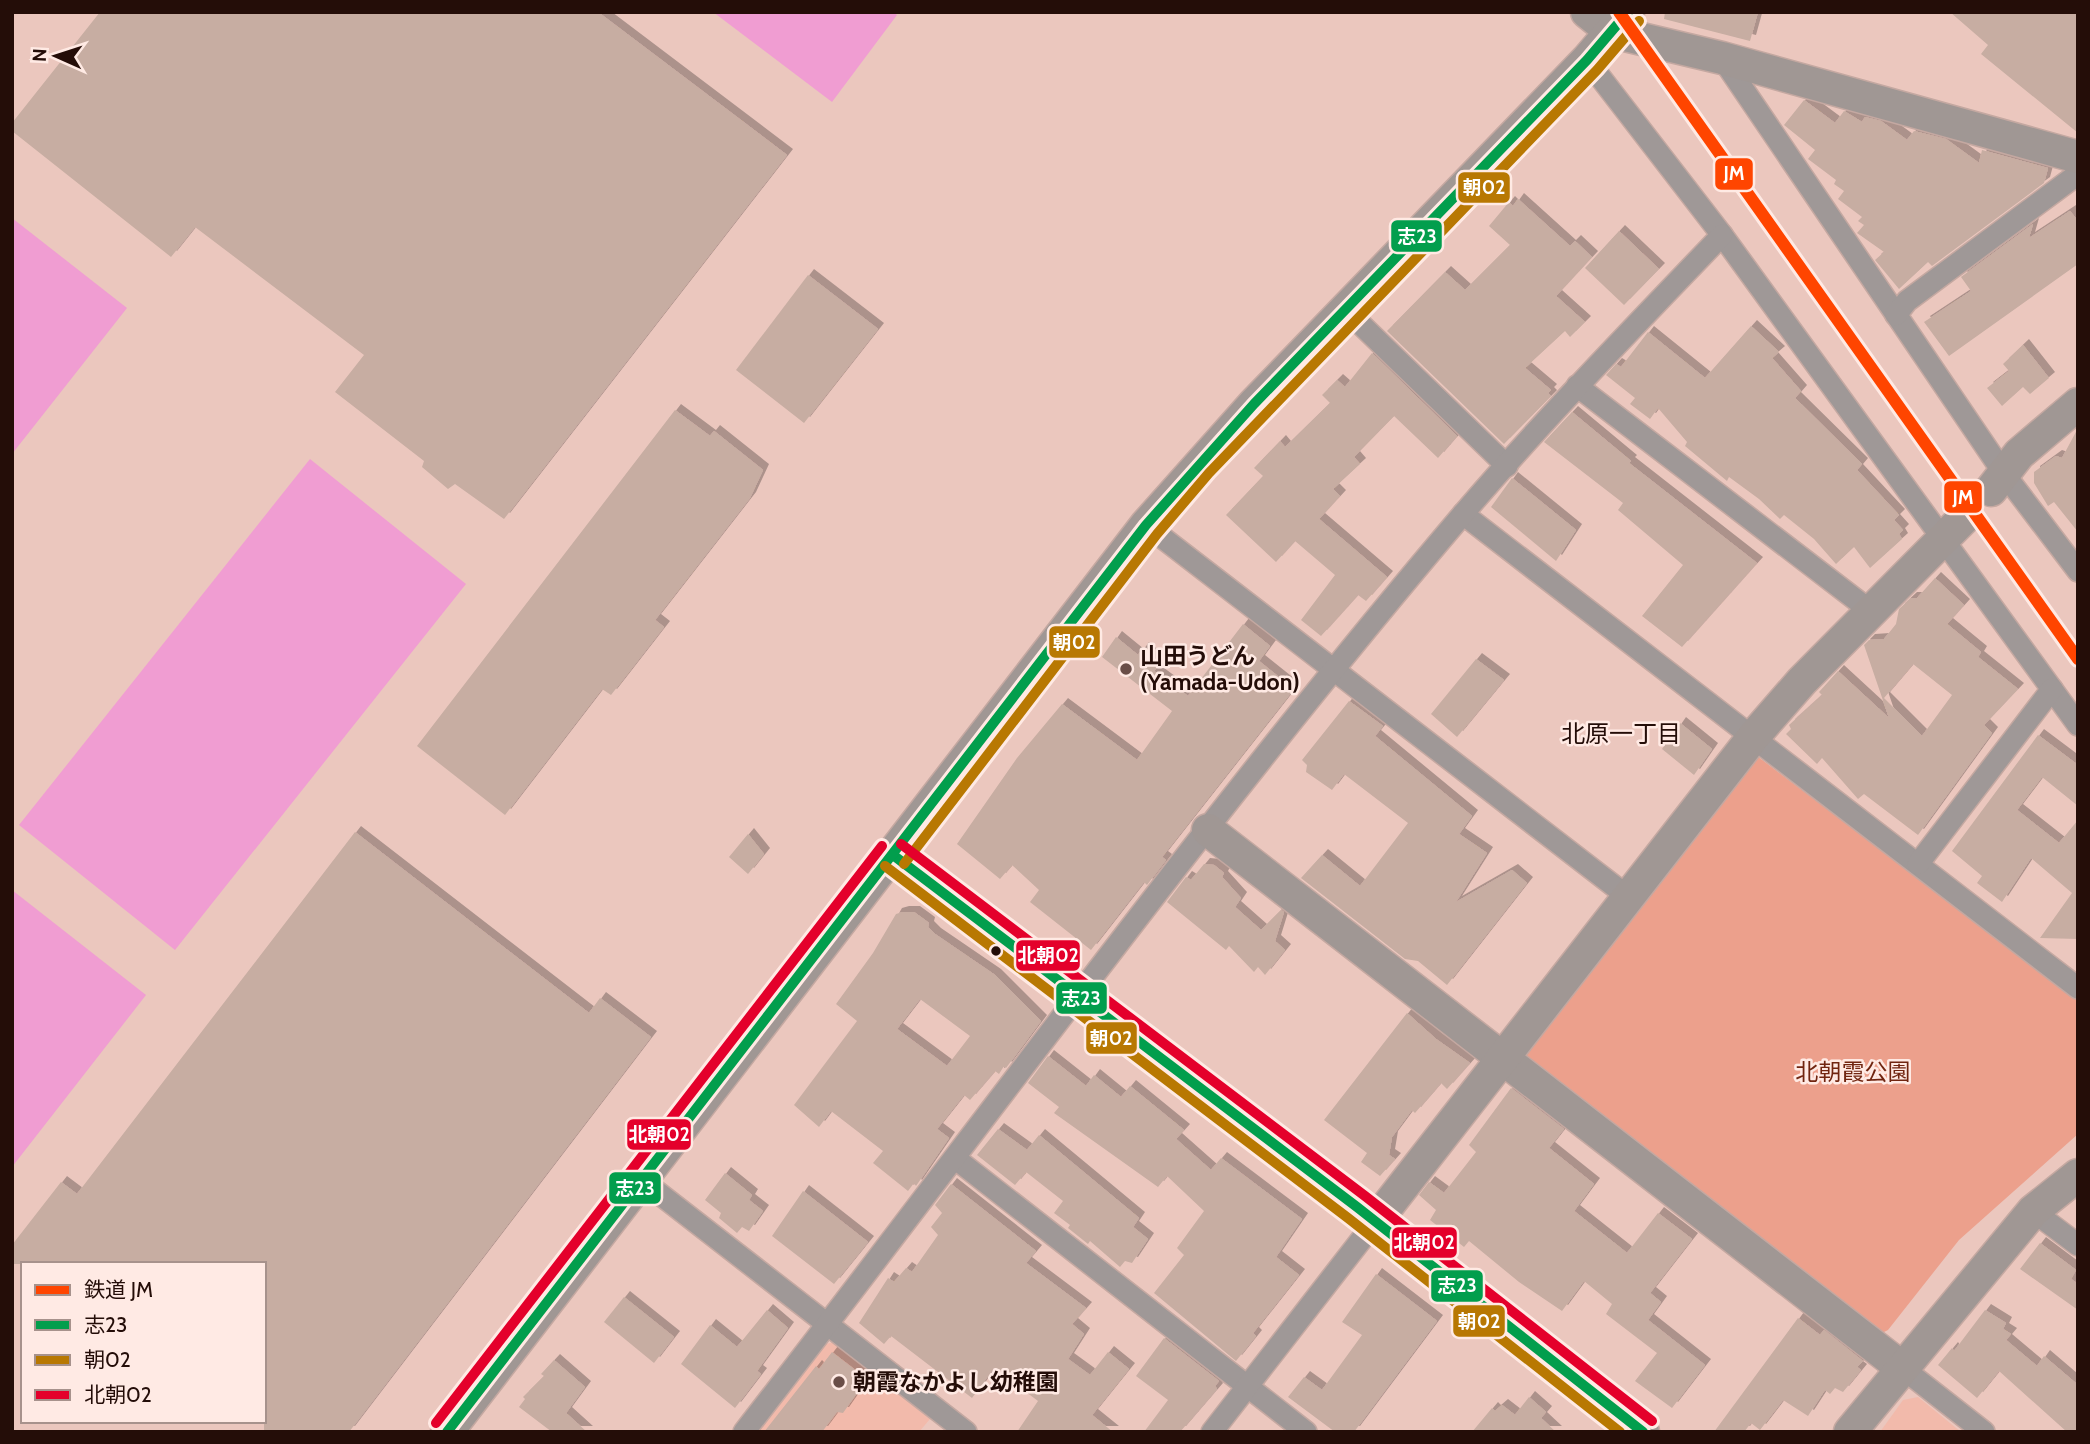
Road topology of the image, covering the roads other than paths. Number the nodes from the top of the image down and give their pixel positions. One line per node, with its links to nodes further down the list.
1 (1587, 12): 2 (street)
2 (1620, 22): 3 (street); 4 (street)
3 (1722, 58): 5 (street); 9 (street)
4 (1587, 60): 7 (street); 8 (street)
5 (2078, 157)
6 (2078, 174): 9 (street)
7 (1722, 236): 10 (street); 17 (street)
8 (1346, 310): 12 (street); 16 (street)
9 (1896, 315): 13 (street)
10 (1577, 386): 12 (street); 19 (street)
11 (2078, 404): 13 (street)
12 (1507, 466): 14 (street)
13 (1998, 483): 18 (street)
14 (1463, 514): 20 (street); 23 (street)
15 (1964, 518): 17 (street)
16 (1146, 525): 20 (street); 25 (street)
17 (1942, 541): 19 (street); 21 (street)
18 (2078, 571)
19 (1872, 612): 23 (street)
20 (1336, 670): 24 (street); 27 (street)
21 (2052, 689): 22 (street); 26 (street)
22 (2078, 725)
23 (1754, 736): 26 (street); 27 (street)
24 (1208, 830): 29 (street); 30 (street)
25 (893, 855): 29 (street); 33 (street)
26 (1918, 863): 28 (street)
27 (1627, 896): 30 (street)
28 (2078, 988)
29 (1081, 995): 31 (street); 35 (street)
30 (1501, 1059): 35 (street); 38 (street)
31 (956, 1159): 37 (street); 39 (street)
32 (2078, 1174): 34 (street)
33 (643, 1181): 37 (street); 40 (street)
34 (2033, 1211): 36 (street); 38 (street)
35 (1376, 1222): 39 (street); 45 (street)
36 (2078, 1245)
37 (828, 1323): 41 (street); 42 (street)
38 (1901, 1367): 46 (street); 47 (street)
39 (1247, 1386): 43 (street); 44 (street)
40 (447, 1432)
41 (744, 1432)
42 (966, 1432)
43 (1212, 1432)
44 (1306, 1432)
45 (1643, 1432)
46 (1850, 1432)
47 (1984, 1432)

